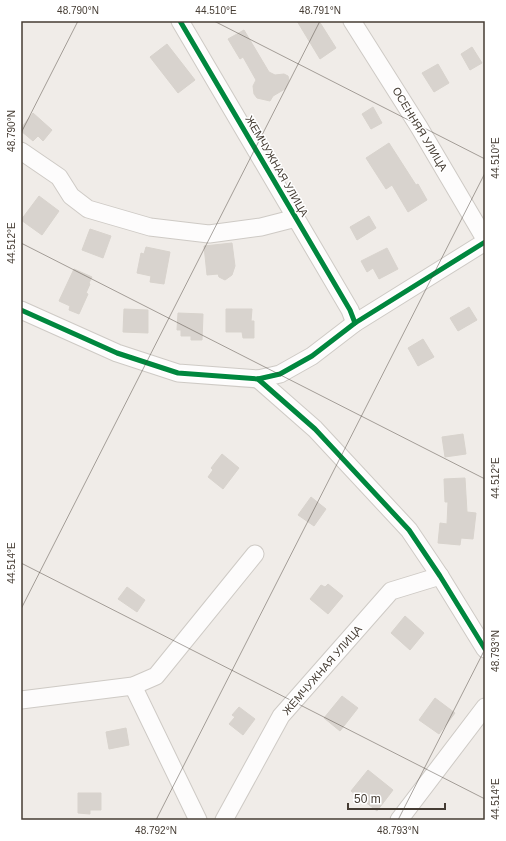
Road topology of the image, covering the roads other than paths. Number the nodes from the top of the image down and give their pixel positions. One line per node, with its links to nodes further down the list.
1 (180, 21): 4 (street, ЖЕМЧУЖНАЯ УЛИЦА)
2 (352, 21): 5 (street, ОСЕННЯЯ УЛИЦА)
3 (21, 151): 4 (street)
4 (296, 218): 7 (street, ЖЕМЧУЖНАЯ УЛИЦА)
5 (485, 240): 7 (street)
6 (21, 310): 8 (street)
7 (355, 323): 8 (street)
8 (258, 379): 10 (street)
9 (255, 554): 12 (street)
10 (440, 576): 11 (street); 16 (street, ЖЕМЧУЖНАЯ УЛИЦА)
11 (485, 649)
12 (133, 686): 13 (street); 15 (street)
13 (21, 700)
14 (485, 708): 17 (street)
15 (198, 820)
16 (224, 820)
17 (399, 820)

